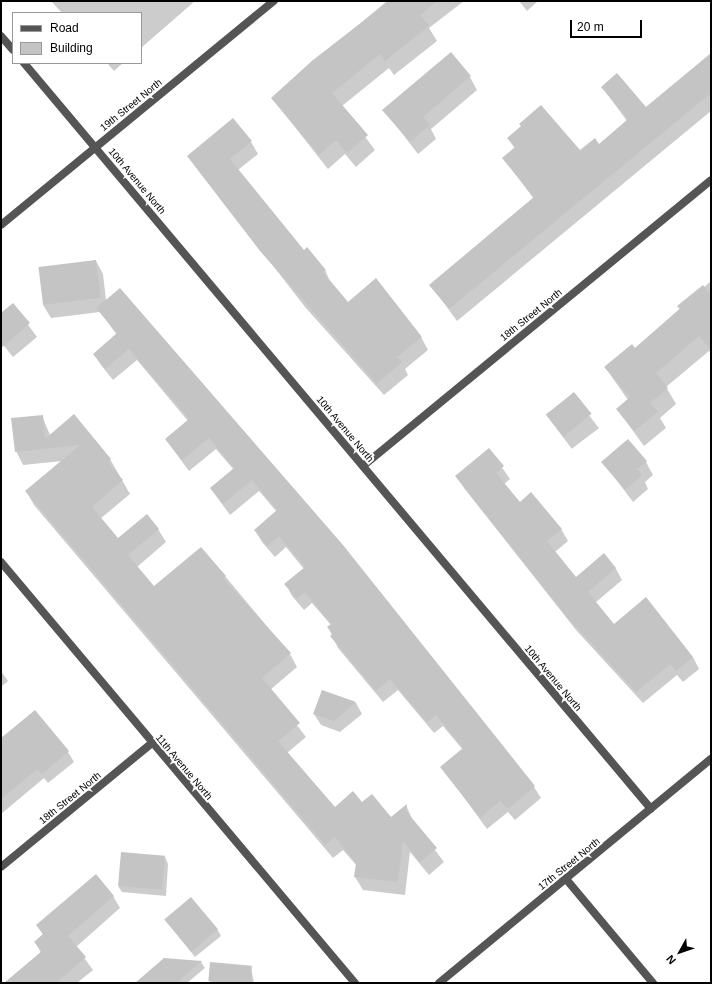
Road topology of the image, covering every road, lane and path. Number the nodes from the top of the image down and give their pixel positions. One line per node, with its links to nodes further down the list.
1 (274, 1): 5 (street, 19th Street North)
2 (1, 36): 3 (street)
3 (12, 49)
4 (25, 64): 5 (street, 10th Avenue North)
5 (96, 147): 7 (street, 19th Street North); 8 (street, 10th Avenue North)
6 (711, 180): 8 (street, 18th Street North)
7 (1, 225)
8 (363, 466): 12 (street, 10th Avenue North)
9 (1, 562): 10 (street, 11th Avenue North)
10 (151, 744): 13 (street, 18th Street North); 15 (street, 11th Avenue North)
11 (711, 760): 12 (street, 17th Street North)
12 (651, 809): 14 (street, 17th Street North)
13 (1, 867)
14 (566, 879): 16 (street, 17th Street North); 17 (street)
15 (355, 983)
16 (439, 983)
17 (653, 983)

